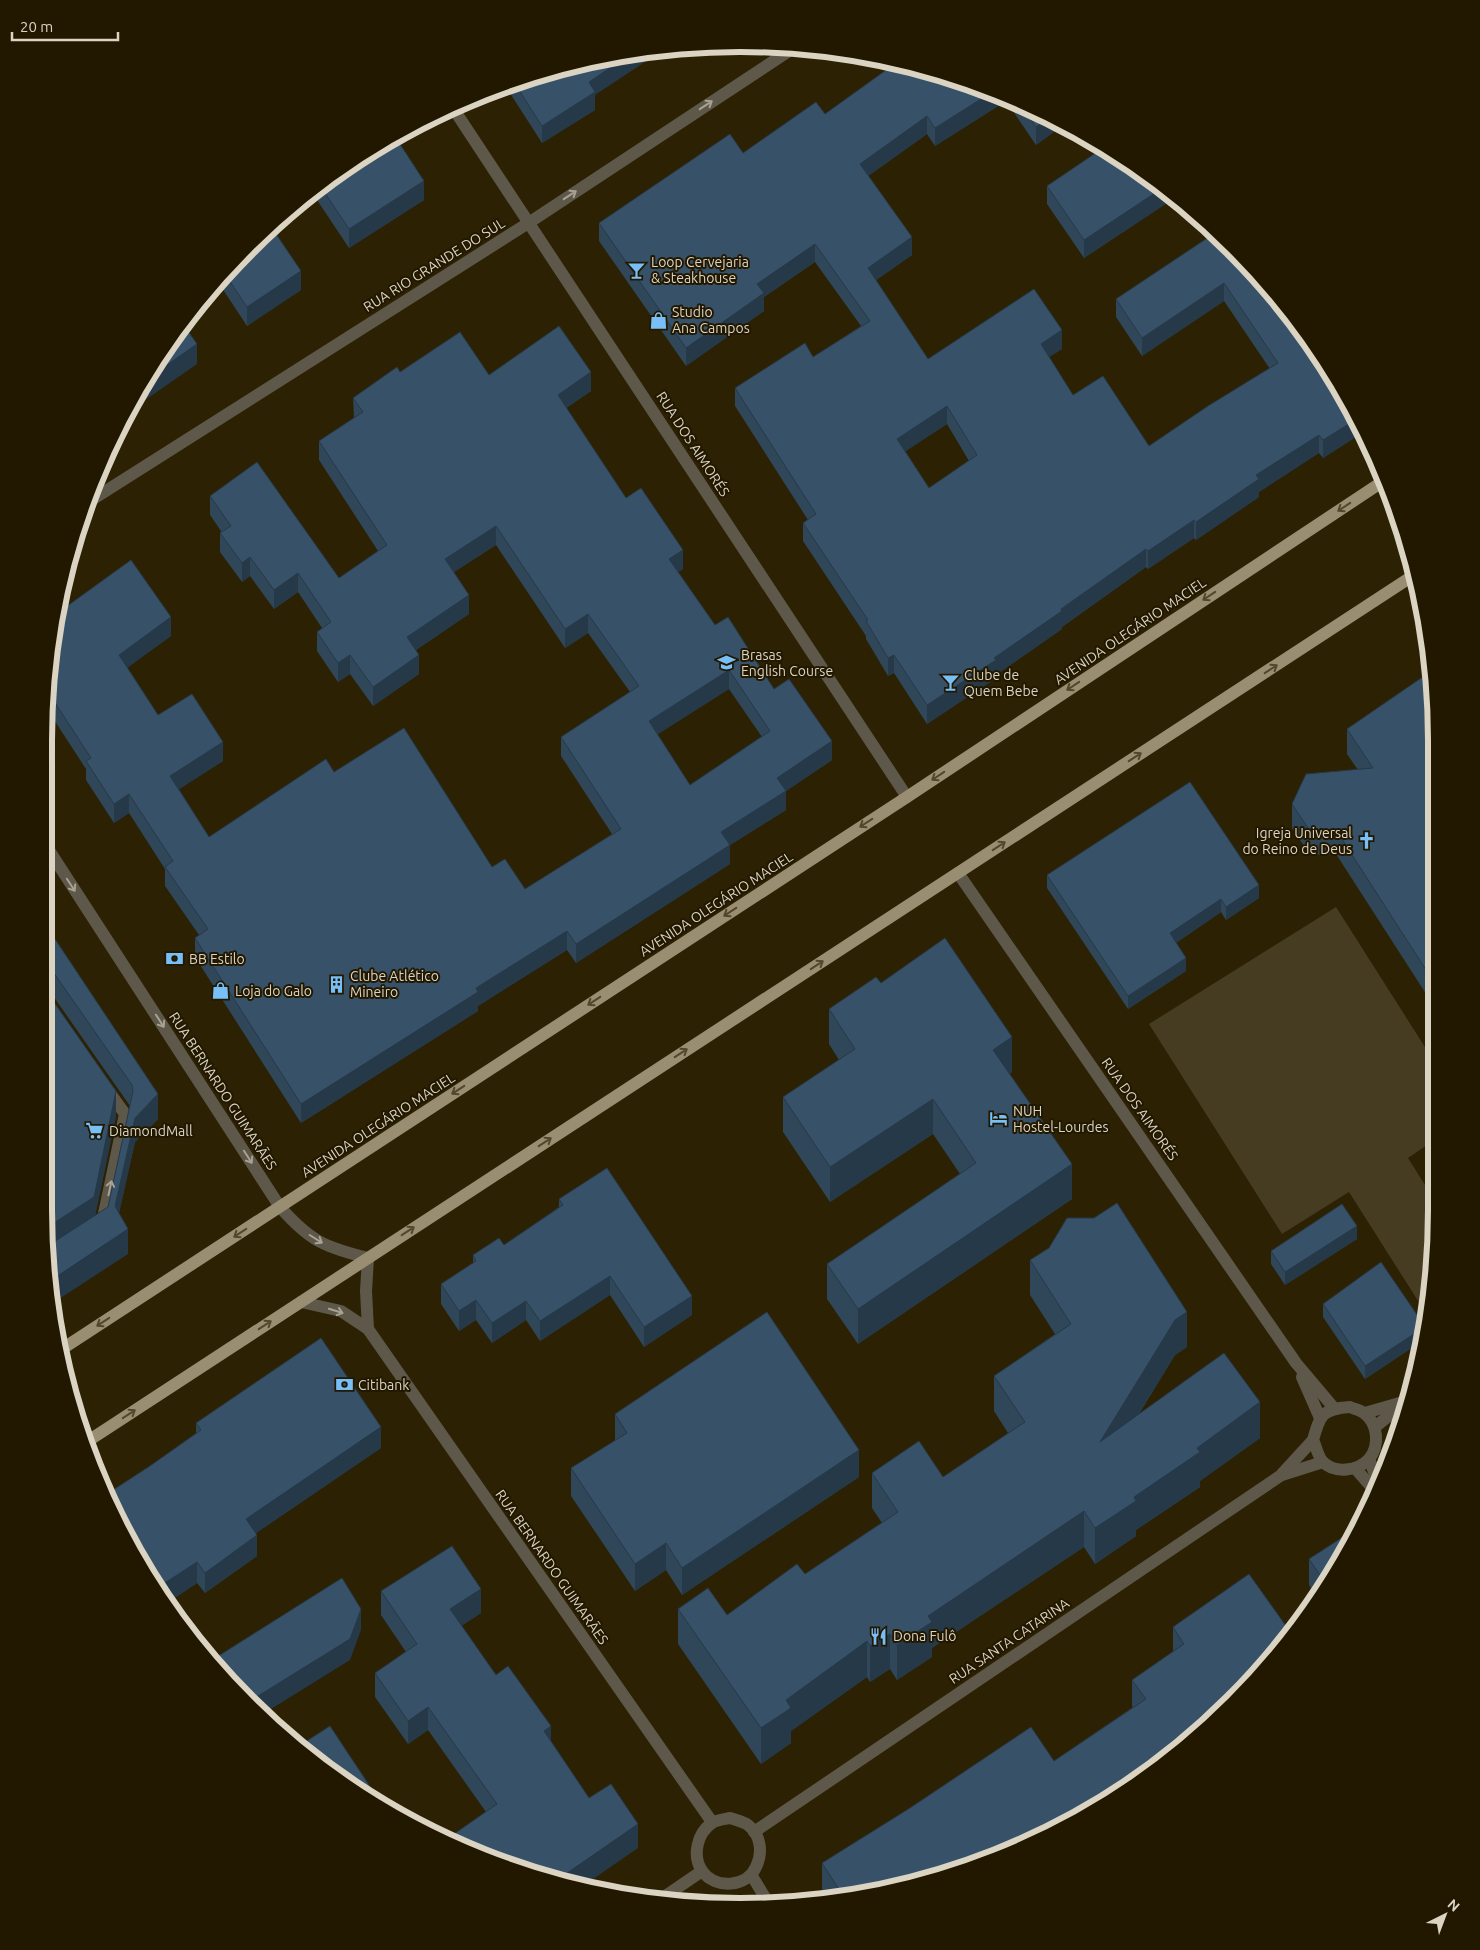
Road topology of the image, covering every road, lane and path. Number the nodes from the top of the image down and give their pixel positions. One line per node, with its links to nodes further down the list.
1 (784, 54): 3 (street, RUA RIO GRANDE DO SUL, one-way to 1)
2 (457, 114): 3 (street, RUA DOS AIMORÉS)
3 (530, 222): 5 (street, RUA RIO GRANDE DO SUL); 7 (street, RUA DOS AIMORÉS)
4 (1378, 485): 7 (main road, AVENIDA OLEGÁRIO MACIEL, one-way to 7)
5 (98, 496)
6 (1408, 579): 9 (main road, one-way to 6)
7 (907, 797): 11 (main road, AVENIDA OLEGÁRIO MACIEL, one-way to 11)
8 (52, 855): 11 (street, RUA BERNARDO GUIMARÃES, one-way to 11)
9 (958, 873): 13 (main road, one-way to 9); 17 (street, RUA DOS AIMORÉS)
10 (98, 1076): 12 (street, one-way to 10)
11 (280, 1207): 13 (street, RUA BERNARDO GUIMARÃES, one-way to 13); 16 (main road, AVENIDA OLEGÁRIO MACIEL, one-way to 16)
12 (94, 1232)
13 (368, 1258): 14 (main road); 15 (street)
14 (301, 1302): 15 (street, RUA BERNARDO GUIMARÃES, one-way to 15); 24 (main road, one-way to 14)
15 (368, 1329): 32 (street, RUA BERNARDO GUIMARÃES)
16 (66, 1346)
17 (1296, 1363): 19 (street, RUA DOS AIMORÉS); 22 (street, RUA DOS AIMORÉS)
18 (1399, 1405): 21 (street)
19 (1334, 1408): 21 (street); 22 (street)
20 (1398, 1408): 23 (street)
21 (1365, 1414): 23 (street)
22 (1320, 1418): 25 (street)
23 (1374, 1427): 26 (street)
24 (92, 1438)
25 (1313, 1440): 27 (street); 30 (street, RUA SANTA CATARINA)
26 (1369, 1459): 28 (street); 29 (street)
27 (1323, 1462): 28 (street); 30 (street, RUA SANTA CATARINA)
28 (1355, 1468): 31 (street)
29 (1375, 1473)
30 (1280, 1476): 33 (street, RUA SANTA CATARINA)
31 (1370, 1484)
32 (712, 1822): 33 (street); 34 (street)
33 (754, 1832): 35 (street)
34 (702, 1871): 35 (street); 36 (street)
35 (752, 1876): 37 (street)
36 (669, 1894)
37 (765, 1897)

